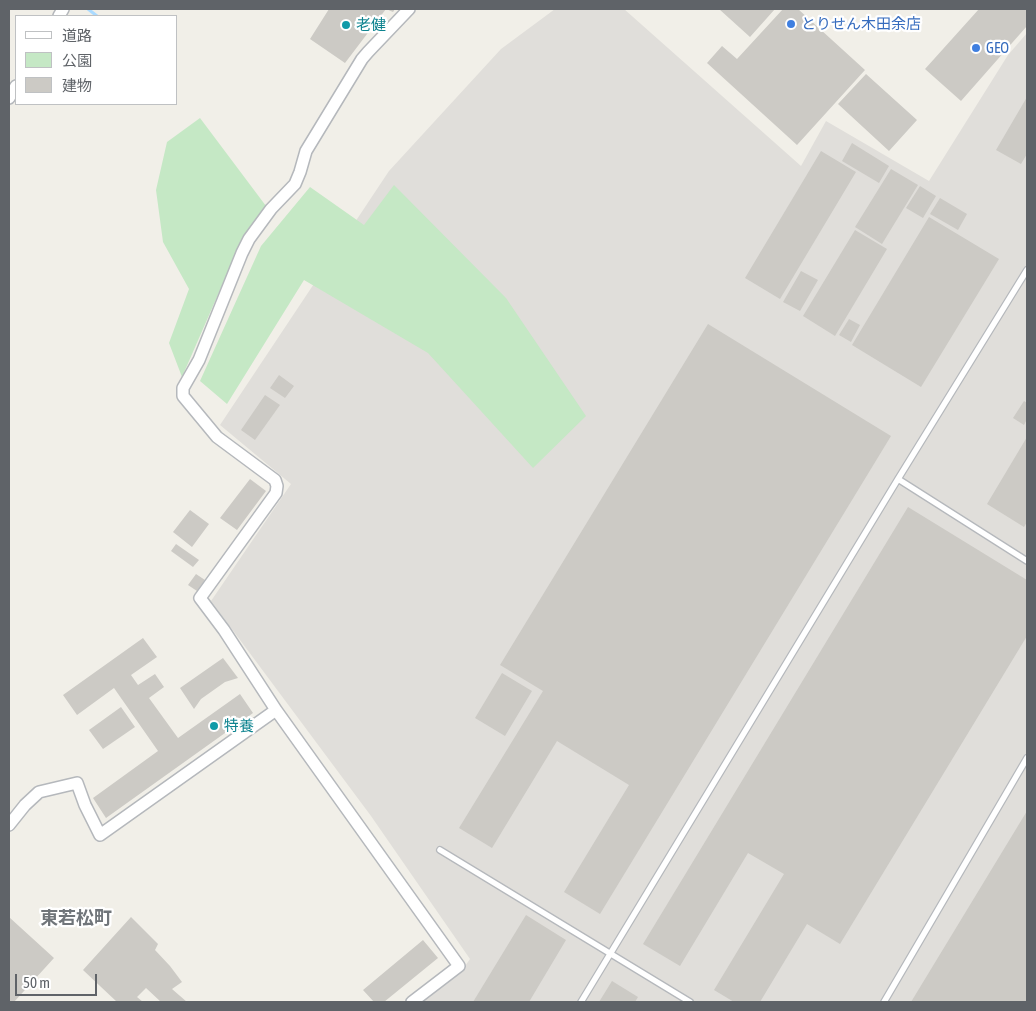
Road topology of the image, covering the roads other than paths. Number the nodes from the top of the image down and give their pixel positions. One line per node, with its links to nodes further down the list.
1 (409, 9): 5 (street)
2 (1027, 270): 3 (lane)
3 (898, 480): 4 (lane); 9 (lane)
4 (1027, 560)
5 (276, 710): 7 (street); 10 (street)
6 (1027, 758): 13 (lane)
7 (9, 825)
8 (440, 850): 9 (lane)
9 (610, 954): 11 (lane); 12 (lane)
10 (412, 1002)
11 (581, 1002)
12 (690, 1002)
13 (884, 1002)

